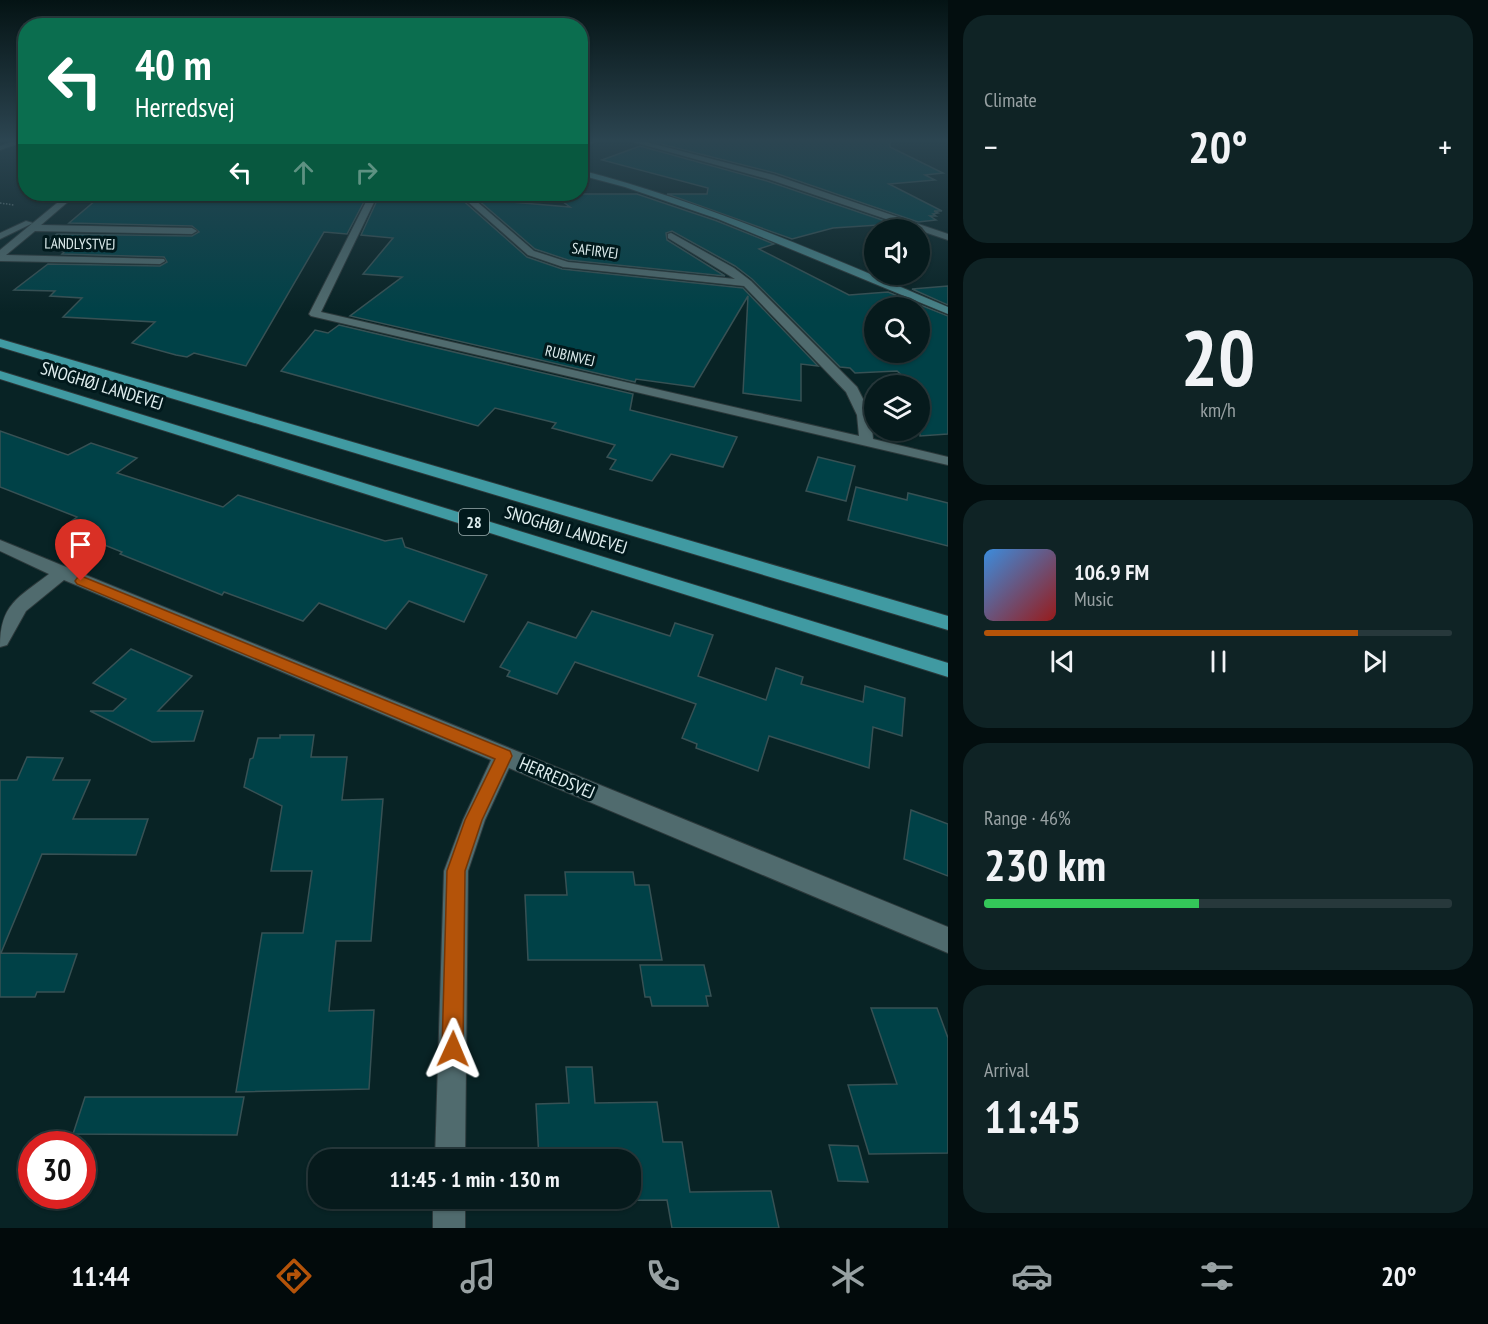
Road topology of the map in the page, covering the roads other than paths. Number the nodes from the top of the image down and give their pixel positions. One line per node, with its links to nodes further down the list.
1 (667, 197): 17 (street)
2 (831, 197): 6 (street)
3 (64, 201): 7 (street, LANDLYSTVEJ)
4 (371, 201): 20 (street, RUBINVEJ)
5 (471, 201): 16 (street, SAFIRVEJ)
6 (895, 219)
7 (31, 225): 9 (street, LANDLYSTVEJ); 11 (lane); 14 (street, LANDLYSTVEJ)
8 (948, 226): 10 (street)
9 (192, 231)
10 (930, 231): 13 (street)
11 (0, 236)
12 (671, 236): 16 (street)
13 (948, 237)
14 (0, 257): 15 (street, LANDLYSTVEJ)
15 (160, 261)
16 (747, 283): 20 (street)
17 (948, 311)
18 (0, 343): 24 (main road, SNOGHØJ LANDEVEJ / 28)
19 (0, 375): 26 (main road, SNOGHØJ LANDEVEJ / 28)
20 (866, 442): 21 (street, RUBINVEJ)
21 (948, 461)
22 (0, 545): 23 (street, HERREDSVEJ)
23 (62, 573): 25 (street); 27 (street, HERREDSVEJ)
24 (948, 622)
25 (0, 640)
26 (948, 670)
27 (504, 756): 28 (street, HERREDSVEJ); 29 (street)
28 (948, 940)
29 (450, 1149)
30 (449, 1209): 31 (street)
31 (448, 1228)

